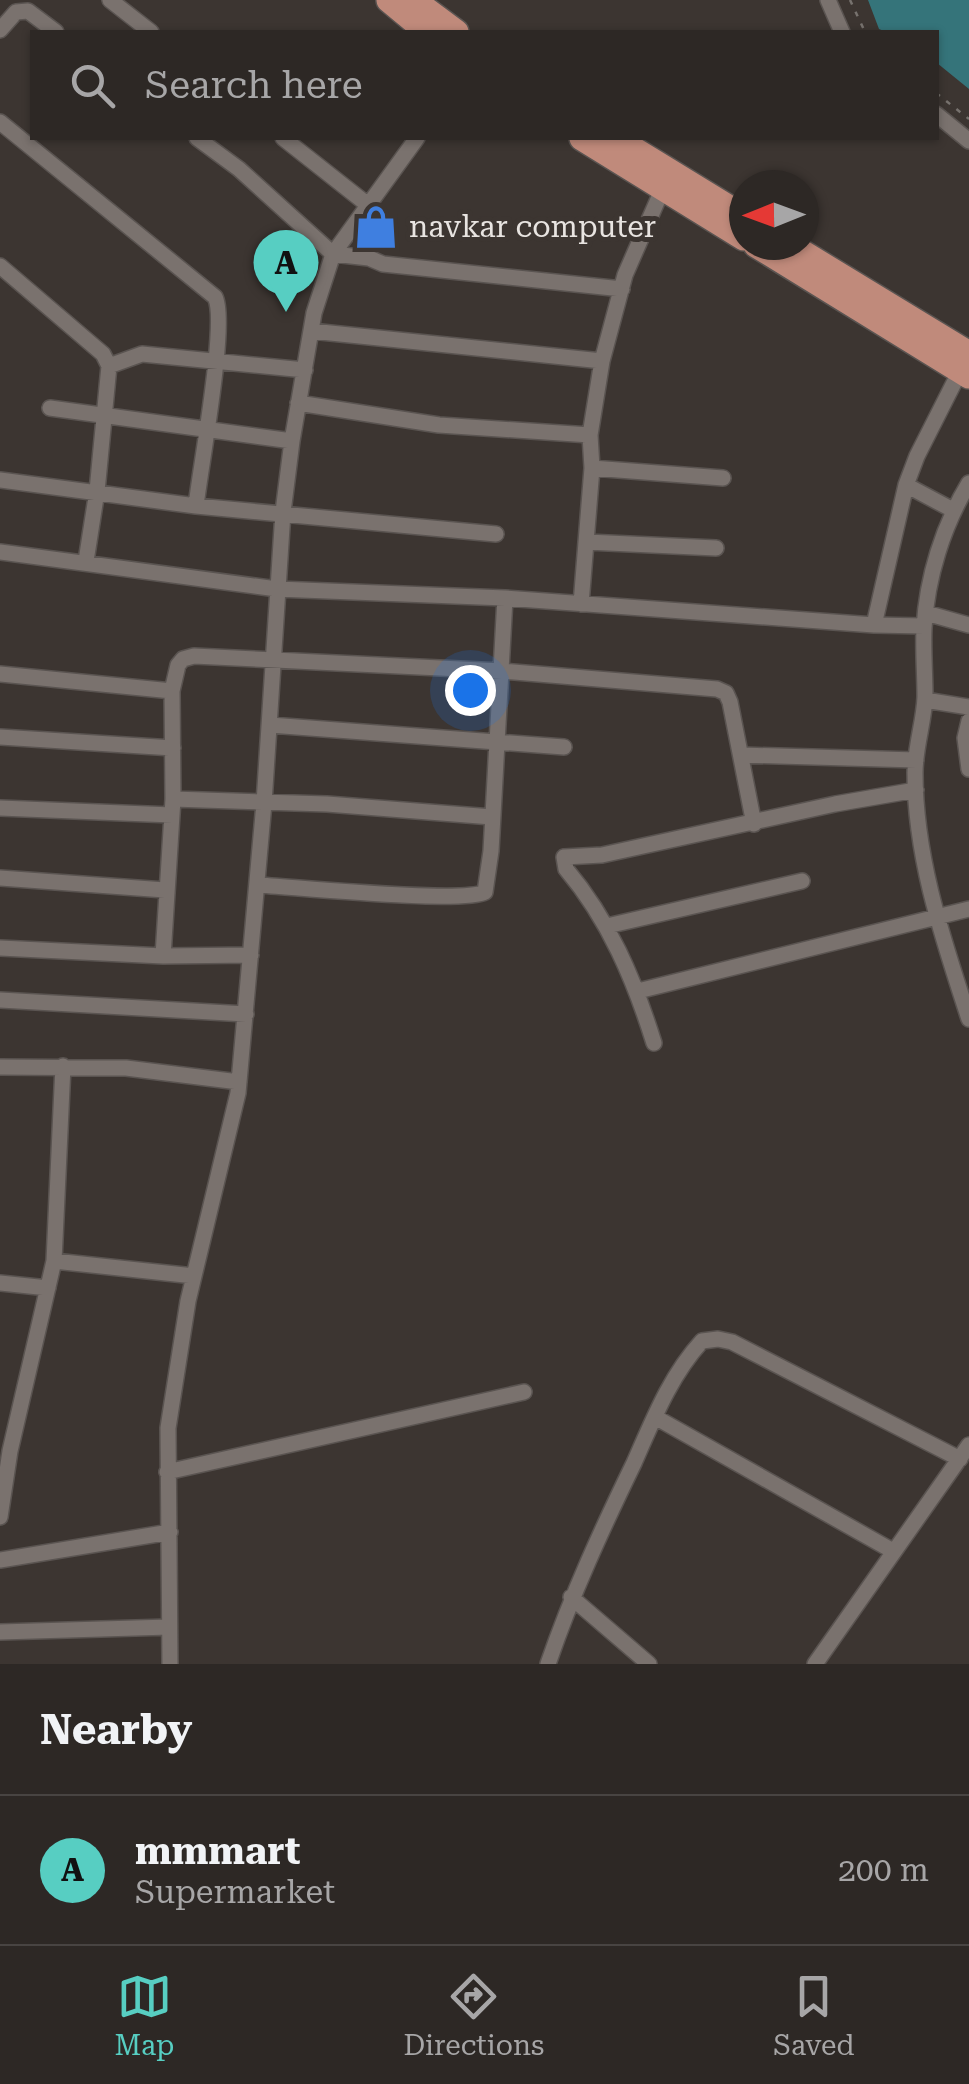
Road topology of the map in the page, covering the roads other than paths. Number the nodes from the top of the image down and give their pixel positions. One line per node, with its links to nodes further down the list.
1 (110, 0): 7 (street)
2 (389, 0): 8 (main road)
3 (413, 0): 9 (main road)
4 (828, 0): 10 (street)
5 (0, 30): 6 (street)
6 (53, 30)
7 (148, 30)
8 (426, 30)
9 (453, 30)
10 (841, 30)
11 (939, 116): 18 (street)
12 (0, 122): 29 (street)
13 (200, 140): 23 (street)
14 (286, 140): 20 (street)
15 (416, 140): 20 (street)
16 (585, 140): 19 (main road)
17 (617, 140): 21 (main road)
18 (969, 140)
19 (663, 188): 22 (main road); 27 (street)
20 (368, 205): 23 (street)
21 (729, 208)
22 (729, 229)
23 (333, 254): 27 (street); 28 (street)
24 (782, 260): 32 (main road)
25 (812, 260): 32 (main road)
26 (0, 266): 31 (street)
27 (622, 289): 30 (street)
28 (311, 331): 30 (street); 33 (street)
29 (216, 360): 31 (street); 33 (street); 37 (street)
30 (602, 361): 38 (street)
31 (108, 366): 36 (street)
32 (966, 367): 44 (street)
33 (306, 370): 34 (street)
34 (298, 403): 38 (street); 39 (street)
35 (50, 408): 36 (street)
36 (105, 414): 37 (street); 45 (street)
37 (206, 428): 39 (street); 46 (street)
38 (590, 435): 40 (street)
39 (292, 441): 48 (street)
40 (592, 468): 41 (street); 50 (street)
41 (724, 478)
42 (0, 480): 45 (street)
43 (969, 482): 47 (street)
44 (906, 485): 47 (street); 58 (street)
45 (97, 491): 46 (street); 53 (street)
46 (196, 506): 48 (street)
47 (953, 510): 57 (street)
48 (283, 512): 49 (street); 54 (street)
49 (496, 534)
50 (588, 542): 51 (street); 56 (street)
51 (716, 548)
52 (0, 552): 53 (street)
53 (86, 562): 54 (street)
54 (278, 589): 55 (street); 60 (street)
55 (505, 598): 56 (street); 61 (street)
56 (581, 604): 58 (street)
57 (925, 620): 58 (street); 59 (street); 64 (street)
58 (874, 625)
59 (969, 625)
60 (273, 662): 61 (street); 63 (street); 67 (street)
61 (502, 670): 69 (street); 72 (street)
62 (0, 674): 63 (street)
63 (172, 691): 71 (street)
64 (925, 700): 65 (street); 73 (street)
65 (969, 707)
66 (969, 722): 74 (street)
67 (270, 725): 69 (street); 76 (street)
68 (0, 737): 71 (street)
69 (498, 743): 70 (street); 79 (street)
70 (564, 747)
71 (173, 748): 77 (street)
72 (742, 754): 73 (street); 80 (street)
73 (916, 760): 75 (street)
74 (969, 769)
75 (916, 790): 80 (street); 86 (street)
76 (264, 804): 77 (street); 79 (street); 83 (street)
77 (172, 807): 78 (street); 84 (street)
78 (0, 808)
79 (492, 816): 83 (street)
80 (754, 824): 87 (street)
81 (0, 878): 84 (street)
82 (802, 881): 87 (street)
83 (258, 885): 89 (street)
84 (165, 890): 90 (street)
85 (969, 910): 86 (street)
86 (937, 918): 91 (street); 94 (street)
87 (607, 926): 91 (street)
88 (0, 948): 90 (street)
89 (251, 955): 90 (street); 93 (street)
90 (163, 956)
91 (638, 991): 95 (street)
92 (0, 1000): 93 (street)
93 (246, 1014): 98 (street)
94 (969, 1019)
95 (654, 1043)
96 (0, 1066): 97 (street)
97 (63, 1066): 98 (street); 99 (street)
98 (239, 1082): 100 (street)
99 (54, 1261): 100 (street); 102 (street)
100 (194, 1276): 107 (street)
101 (0, 1283): 102 (street)
102 (48, 1288): 105 (street)
103 (524, 1392): 107 (street)
104 (655, 1416): 106 (street); 110 (street); 112 (street)
105 (5, 1450): 108 (street)
106 (964, 1452): 110 (street)
107 (167, 1472): 109 (street)
108 (0, 1516)
109 (170, 1532): 111 (street); 113 (street)
110 (892, 1551): 118 (street)
111 (0, 1560)
112 (571, 1596): 116 (street); 117 (street)
113 (170, 1627): 114 (street); 115 (street)
114 (0, 1632)
115 (170, 1664)
116 (548, 1664)
117 (648, 1664)
118 (816, 1664)

